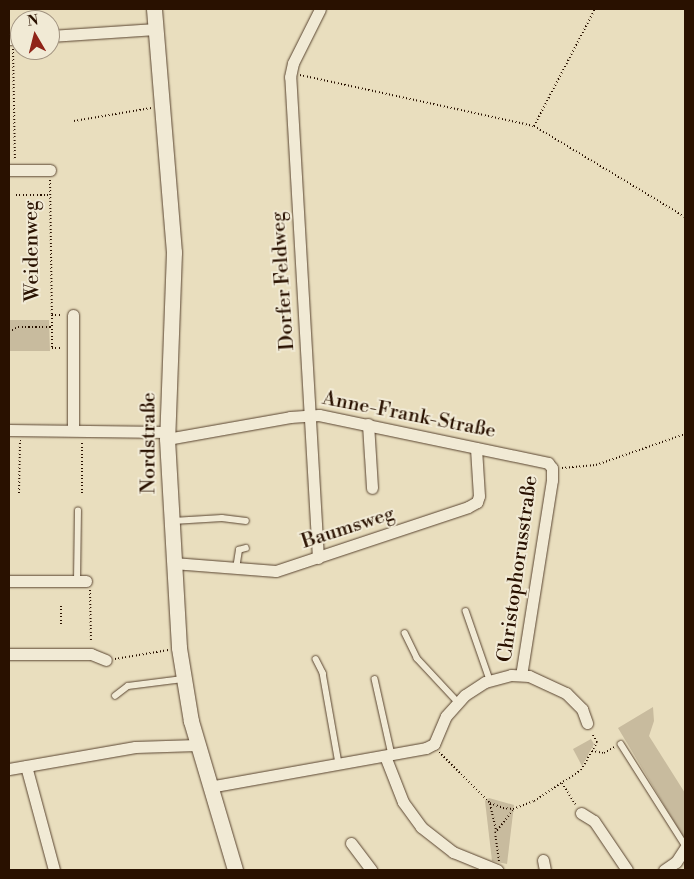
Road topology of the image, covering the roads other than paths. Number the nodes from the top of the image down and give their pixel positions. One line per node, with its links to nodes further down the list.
1 (154, 9): 3 (street, Nordstraße)
2 (320, 9): 8 (street, Dorfer Feldweg)
3 (156, 29): 4 (street); 12 (street, Nordstraße)
4 (60, 35)
5 (12, 170): 6 (street)
6 (50, 170)
7 (73, 315): 11 (street)
8 (311, 414): 9 (street, Anne-Frank-Straße); 12 (street, Anne-Frank-Straße); 20 (street, Dorfer Feldweg)
9 (368, 424): 13 (street, Anne-Frank-Straße); 15 (street)
10 (14, 430): 11 (street, Anne-Frank-Straße)
11 (77, 430): 12 (street, Anne-Frank-Straße)
12 (167, 436): 17 (street, Nordstraße)
13 (476, 448): 14 (street, Anne-Frank-Straße); 20 (street, Baumsweg)
14 (552, 468): 30 (street, Christophorusstraße)
15 (372, 488)
16 (78, 511): 24 (lane)
17 (170, 521): 18 (lane); 21 (street, Nordstraße)
18 (246, 521)
19 (246, 548): 22 (lane)
20 (318, 558): 22 (street, Baumsweg)
21 (173, 564): 22 (street, Baumsweg); 31 (street, Nordstraße)
22 (236, 570)
23 (9, 581): 24 (street)
24 (82, 581)
25 (466, 611): 33 (lane)
26 (405, 633): 35 (lane)
27 (9, 654): 28 (street)
28 (106, 660)
29 (316, 660): 40 (lane)
30 (521, 675): 33 (street); 36 (street)
31 (182, 679): 34 (lane); 38 (street, Nordstraße)
32 (375, 679): 39 (lane)
33 (490, 680): 35 (street)
34 (115, 696)
35 (457, 701): 39 (street)
36 (587, 723)
37 (621, 744): 46 (lane)
38 (197, 745): 41 (street); 43 (street, Nordstraße)
39 (388, 755): 40 (street); 47 (street)
40 (339, 764): 43 (street)
41 (26, 766): 42 (street); 48 (street)
42 (9, 769)
43 (209, 787): 49 (street, Nordstraße)
44 (581, 813): 51 (street)
45 (351, 843): 50 (street)
46 (685, 847): 52 (street)
47 (498, 867)
48 (54, 870)
49 (235, 870)
50 (371, 870)
51 (627, 870)
52 (664, 870)

